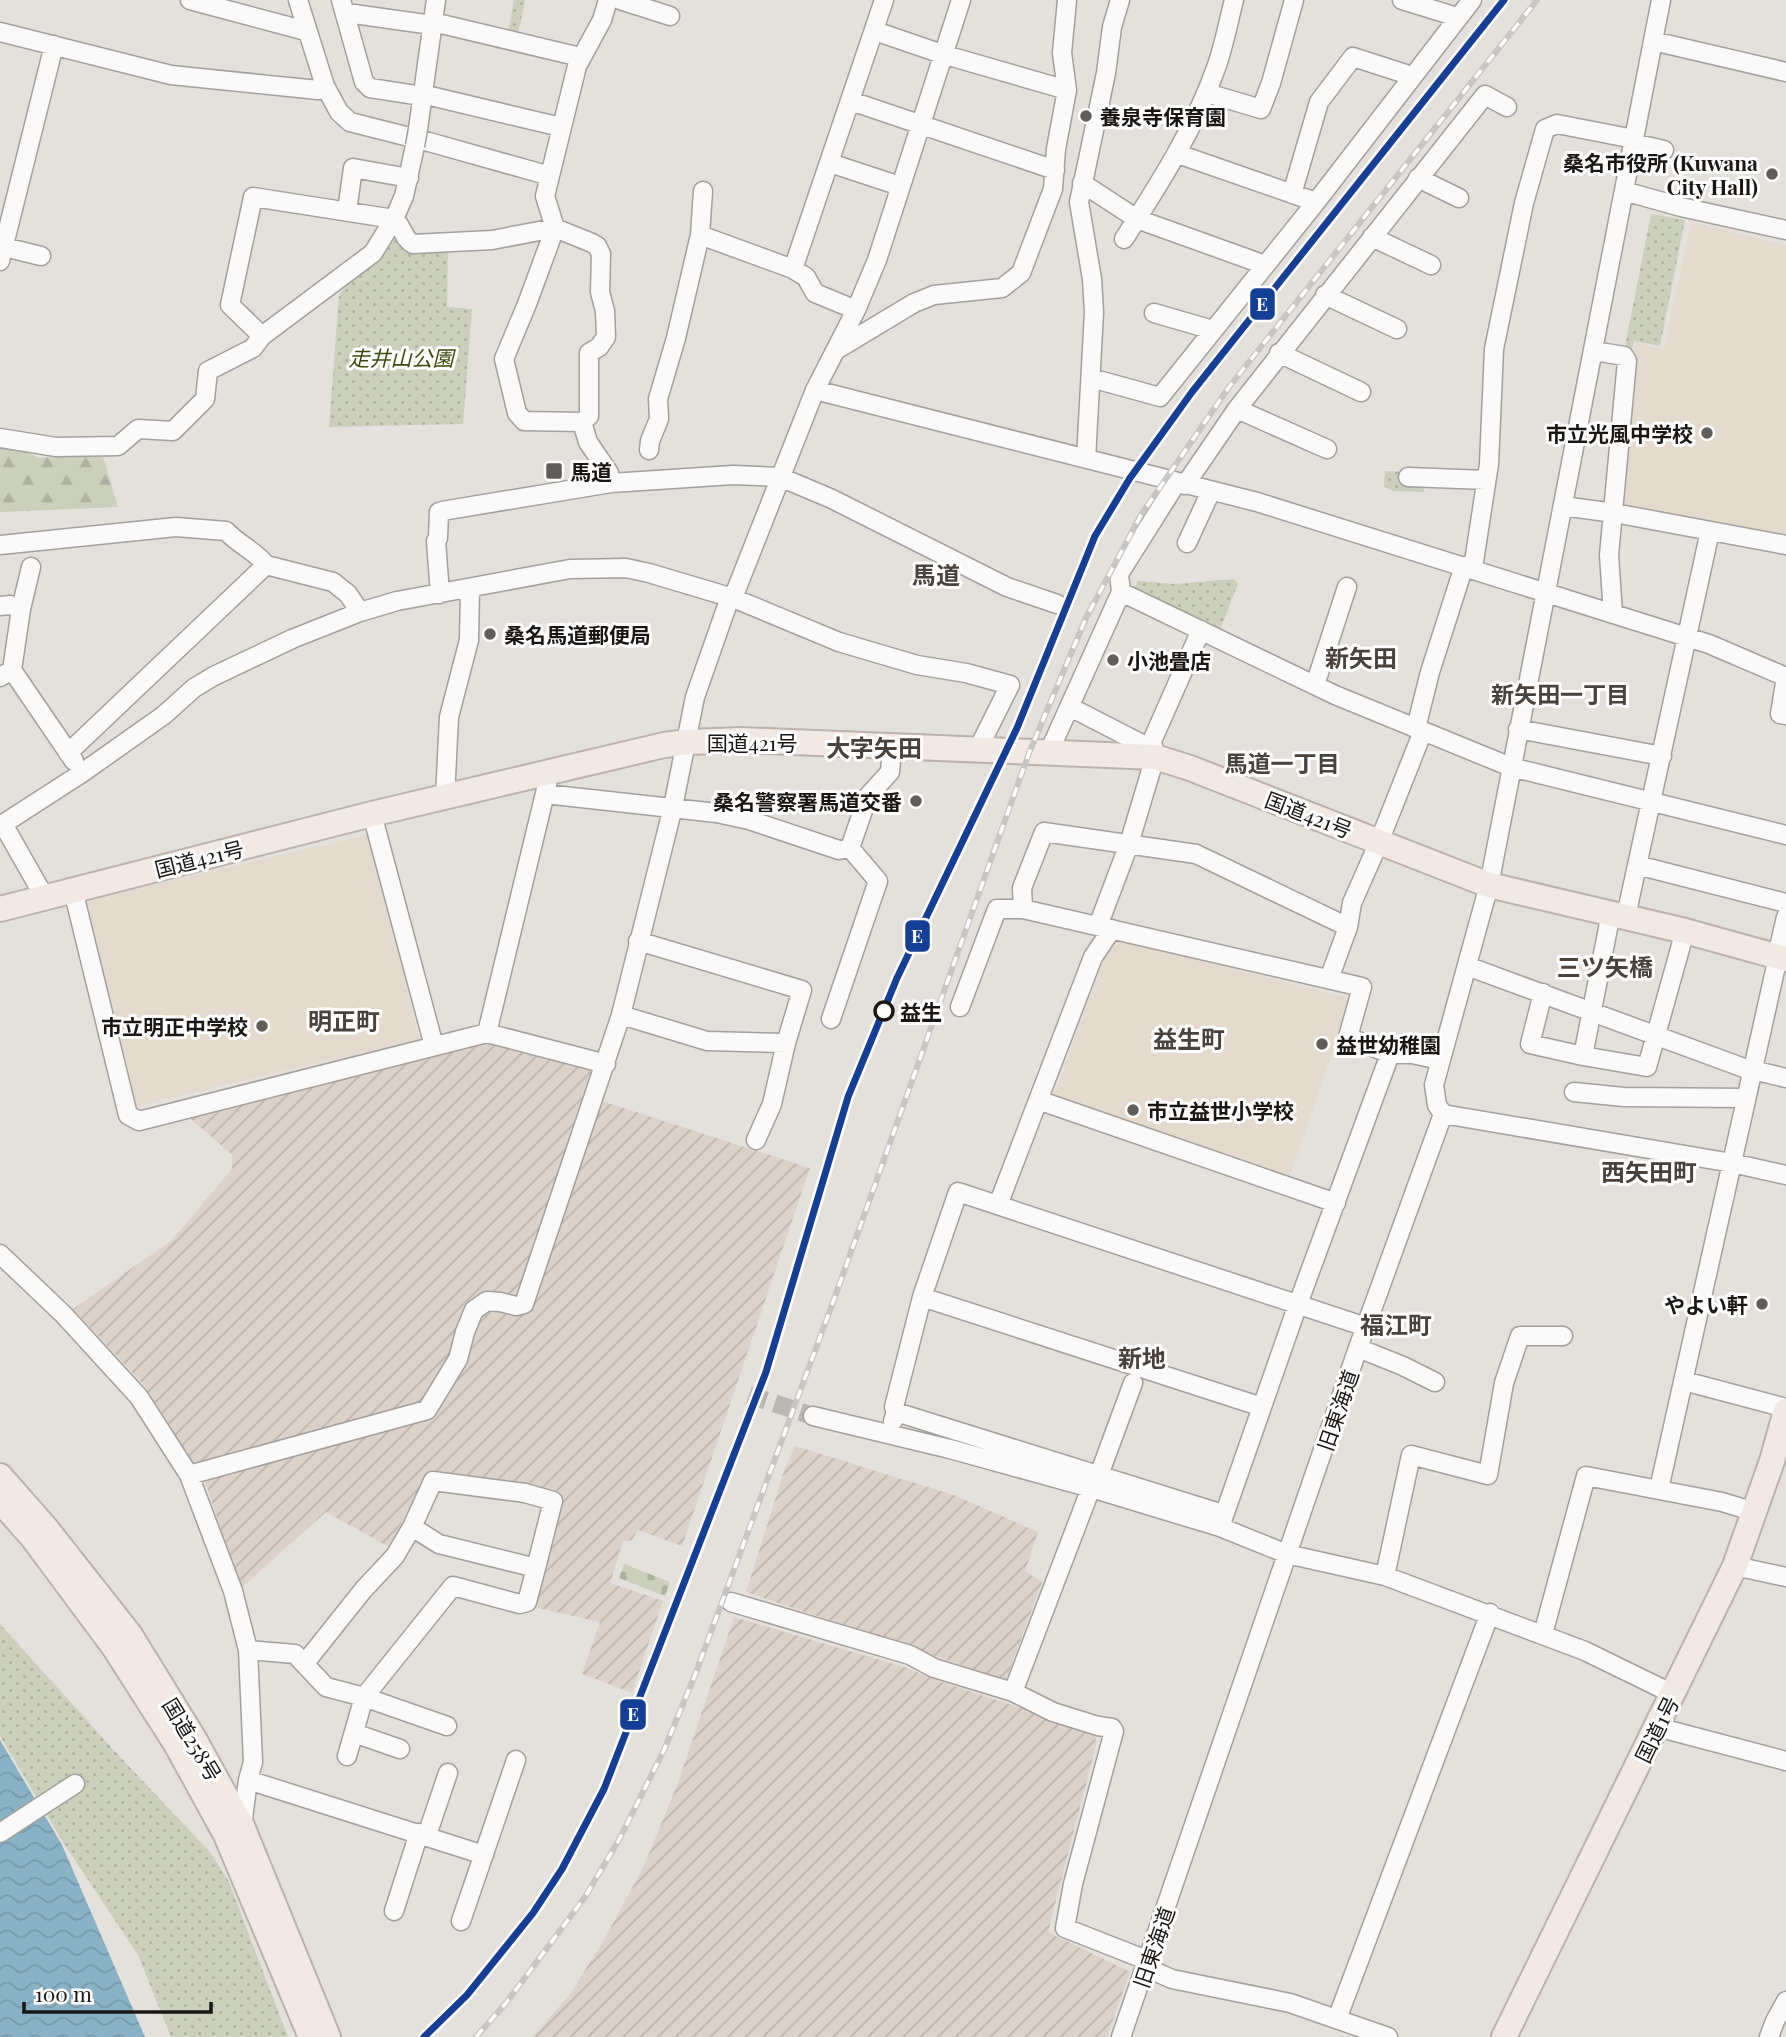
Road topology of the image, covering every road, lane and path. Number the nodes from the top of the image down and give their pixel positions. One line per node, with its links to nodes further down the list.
1 (190, 0): 19 (street)
2 (298, 0): 19 (street)
3 (436, 0): 18 (street)
4 (608, 0): 25 (street)
5 (620, 0): 16 (street)
6 (884, 0): 20 (street)
7 (961, 0): 24 (street)
8 (1067, 0): 29 (street)
9 (1120, 0): 44 (street)
10 (1234, 0): 30 (street)
11 (1294, 0): 30 (street)
12 (1402, 0): 17 (street)
13 (1472, 0): 17 (street)
14 (1661, 0): 22 (street)
15 (343, 7): 18 (street); 31 (street)
16 (670, 16)
17 (1457, 17): 27 (street)
18 (432, 23): 25 (street); 31 (street)
19 (306, 31): 28 (street)
20 (875, 31): 24 (street); 32 (street)
21 (0, 32): 23 (street)
22 (1653, 41): 26 (street); 36 (street)
23 (54, 45): 28 (street); 59 (street)
24 (942, 54): 29 (street); 34 (street)
25 (580, 57): 35 (street)
26 (1786, 72)
27 (1412, 76): 48 (street); 50 (street)
28 (325, 86): 41 (street)
29 (1067, 90): 40 (street)
30 (1207, 93): 38 (street)
31 (422, 95): 35 (street); 42 (street)
32 (851, 101): 34 (street); 39 (street)
33 (1507, 107): 43 (street)
34 (919, 125): 40 (street); 45 (street)
35 (561, 127): 41 (street)
36 (1634, 141): 37 (street); 47 (street); 84 (street)
37 (1664, 150)
38 (1178, 154): 48 (street); 53 (street)
39 (830, 163): 45 (street); 63 (street)
40 (1055, 170): 70 (street)
41 (550, 176): 54 (street)
42 (409, 178): 51 (street); 52 (street)
43 (1418, 178): 49 (street); 57 (street)
44 (1082, 183): 53 (street); 81 (street)
45 (900, 186): 65 (street)
46 (703, 191): 56 (street)
47 (1624, 191): 55 (street); 71 (street)
48 (1292, 194): 50 (street)
49 (1459, 198)
50 (1316, 202): 61 (street)
51 (347, 211): 52 (street); 69 (street)
52 (394, 219): 54 (street); 69 (street)
53 (1137, 219): 58 (street); 61 (street)
54 (555, 228): 77 (street); 77 (street)
55 (1786, 230)
56 (700, 235): 63 (street); 80 (street)
57 (1372, 237): 62 (street); 64 (street)
58 (1124, 239)
59 (1, 251): 60 (street)
60 (41, 256)
61 (1265, 265): 68 (street)
62 (1431, 265)
63 (793, 269): 65 (street)
64 (1325, 295): 67 (street); 72 (street)
65 (856, 310): 70 (street)
66 (1154, 313): 68 (street)
67 (1397, 329)
68 (1213, 330): 73 (street)
69 (261, 336): 78 (street)
70 (836, 350): 74 (street)
71 (1594, 351): 88 (street); 89 (street)
72 (1279, 353): 75 (street); 76 (street)
73 (1102, 381)
74 (815, 390): 81 (street); 82 (street)
75 (1361, 392)
76 (1237, 409): 79 (street); 86 (street)
77 (582, 422): 85 (street)
78 (0, 438)
79 (1327, 449)
80 (649, 450)
81 (1086, 459): 86 (street)
82 (780, 477): 85 (street); 102 (street); 103 (street)
83 (1408, 477): 84 (street)
84 (1486, 480): 96 (street)
85 (611, 483): 101 (street)
86 (1181, 483): 87 (street); 100 (street)
87 (1212, 491): 91 (street); 96 (street)
88 (1563, 506): 89 (street); 99 (street)
89 (1615, 513): 90 (street); 107 (street)
90 (1710, 531): 93 (street); 109 (street)
91 (1187, 543)
92 (0, 545): 94 (street)
93 (1786, 545)
94 (266, 565): 106 (street); 119 (street)
95 (31, 567): 105 (street)
96 (1469, 567): 99 (street); 115 (street)
97 (1347, 587): 111 (street)
98 (470, 589): 101 (street); 102 (street); 126 (street)
99 (1545, 591): 107 (street); 114 (street)
100 (1121, 592): 108 (street); 112 (street)
101 (440, 594): 106 (street)
102 (733, 598): 116 (street); 118 (street)
103 (1057, 604)
104 (0, 606): 105 (street)
105 (20, 609): 110 (street)
106 (360, 612): 124 (street)
107 (1613, 614): 109 (street)
108 (1201, 630): 111 (street); 122 (street)
109 (1687, 638): 113 (street); 121 (street)
110 (6, 673): 119 (street)
111 (1315, 685): 115 (street)
112 (1070, 707): 120 (street); 122 (street)
113 (1786, 715)
114 (1518, 729): 121 (street); 123 (street)
115 (1419, 730): 123 (street); 132 (street)
116 (687, 741): 117 (highway, 国道421号); 125 (highway, 国道421号); 128 (street)
117 (892, 747): 118 (highway, 国道421号); 134 (street)
118 (978, 749): 120 (highway, 国道421号)
119 (68, 753): 124 (street)
120 (1048, 754): 122 (highway, 国道421号)
121 (1662, 756): 127 (street)
122 (1151, 757): 132 (highway, 国道421号); 133 (street)
123 (1511, 767): 127 (street); 136 (street)
124 (82, 773): 130 (street)
125 (548, 783): 126 (highway, 国道421号); 128 (street); 156 (street)
126 (444, 797): 129 (highway, 国道421号)
127 (1652, 802): 131 (street); 135 (street)
128 (673, 807): 134 (street); 147 (street)
129 (372, 814): 137 (highway, 国道421号); 159 (street)
130 (2, 825): 138 (street)
131 (1786, 835)
132 (1379, 842): 136 (highway, 国道421号); 145 (street)
133 (1129, 844): 141 (street); 144 (street); 145 (street)
134 (850, 848): 155 (street)
135 (1637, 865): 139 (street); 142 (street)
136 (1489, 885): 142 (highway, 国道421号); 149 (street)
137 (72, 890): 138 (highway, 国道421号); 159 (street)
138 (45, 898): 140 (highway, 国道421号)
139 (1786, 903)
140 (0, 909)
141 (1023, 909): 144 (street); 152 (street)
142 (1618, 915): 146 (highway, 国道421号); 153 (street)
143 (1786, 917): 148 (street)
144 (1105, 928): 150 (street); 170 (street)
145 (1348, 928): 150 (street)
146 (1685, 931): 148 (highway, 国道421号); 157 (street)
147 (638, 941): 154 (street); 158 (street)
148 (1780, 957): 165 (street)
149 (1467, 966): 151 (street); 162 (street)
150 (1329, 979): 160 (street)
151 (1543, 993): 153 (street); 161 (street)
152 (960, 1007)
153 (1592, 1011): 157 (street); 161 (street)
154 (621, 1015): 158 (street); 163 (street)
155 (831, 1019)
156 (487, 1033): 159 (street); 163 (street)
157 (1655, 1034): 164 (street); 165 (street)
158 (786, 1044): 172 (street)
159 (434, 1046)
160 (1390, 1054): 162 (street); 175 (street)
161 (1583, 1056): 164 (street)
162 (1440, 1060): 171 (street)
163 (606, 1064): 192 (street)
164 (1647, 1067): 168 (street)
165 (1753, 1070): 166 (street); 169 (street)
166 (1786, 1078)
167 (1574, 1092): 168 (street)
168 (1643, 1097): 169 (street)
169 (1746, 1098): 173 (street)
170 (1038, 1100): 175 (street); 176 (street)
171 (1443, 1114): 173 (street); 180 (street, 旧東海道)
172 (756, 1140)
173 (1732, 1163): 174 (street); 183 (street)
174 (1786, 1175)
175 (1335, 1203): 179 (street)
176 (998, 1205): 178 (street); 179 (street)
177 (0, 1254): 192 (street)
178 (922, 1297): 186 (street); 188 (street)
179 (1298, 1304): 180 (street); 186 (street)
180 (1366, 1327): 182 (street, 旧東海道)
181 (1563, 1336): 203 (street)
182 (1358, 1348): 184 (street); 200 (street, 旧東海道)
183 (1684, 1381): 187 (street); 195 (street)
184 (1435, 1382)
185 (1133, 1383): 194 (street)
186 (1262, 1407): 198 (street)
187 (1786, 1410): 191 (highway, 国道1号)
188 (896, 1412): 190 (street); 194 (street)
189 (813, 1416): 190 (street)
190 (889, 1434): 194 (street)
191 (1779, 1463): 197 (highway, 国道1号)
192 (189, 1475): 208 (street)
193 (0, 1476): 223 (highway, 国道258号)
194 (1095, 1479): 198 (street); 210 (street)
195 (1659, 1489): 197 (street); 207 (street)
196 (0, 1500): 223 (highway, 国道258号)
197 (1755, 1512): 201 (highway, 国道1号)
198 (1222, 1521): 200 (street)
199 (412, 1527): 202 (street); 202 (street); 209 (street)
200 (1287, 1554): 203 (street); 229 (street, 旧東海道)
201 (1735, 1566): 204 (street); 211 (highway, 国道1号)
202 (536, 1568): 212 (street)
203 (1385, 1576): 206 (street)
204 (1786, 1577)
205 (731, 1602): 210 (street)
206 (1490, 1613): 207 (street); 231 (street)
207 (1544, 1634): 211 (street)
208 (248, 1650): 209 (street); 221 (street)
209 (305, 1663): 212 (street)
210 (1013, 1692): 229 (street)
211 (1673, 1695): 214 (highway, 国道1号)
212 (364, 1697): 213 (street); 215 (street)
213 (447, 1726)
214 (1657, 1727): 219 (street); 236 (highway, 国道1号)
215 (354, 1733): 216 (street); 217 (street)
216 (400, 1749)
217 (347, 1756)
218 (516, 1760): 226 (street)
219 (1786, 1761)
220 (449, 1773): 225 (street)
221 (248, 1780): 223 (street); 225 (street)
222 (75, 1784): 224 (street)
223 (234, 1831): 232 (highway, 国道258号); 233 (highway, 国道258号)
224 (0, 1833)
225 (423, 1834): 226 (street); 227 (street)
226 (484, 1855): 228 (street)
227 (394, 1911)
228 (461, 1921)
229 (1148, 1964): 231 (street); 234 (street, 旧東海道)
230 (1786, 2001): 237 (street)
231 (1342, 2026): 235 (street)
232 (311, 2037)
233 (328, 2037)
234 (1121, 2037)
235 (1388, 2037)
236 (1504, 2037)
237 (1769, 2037)

